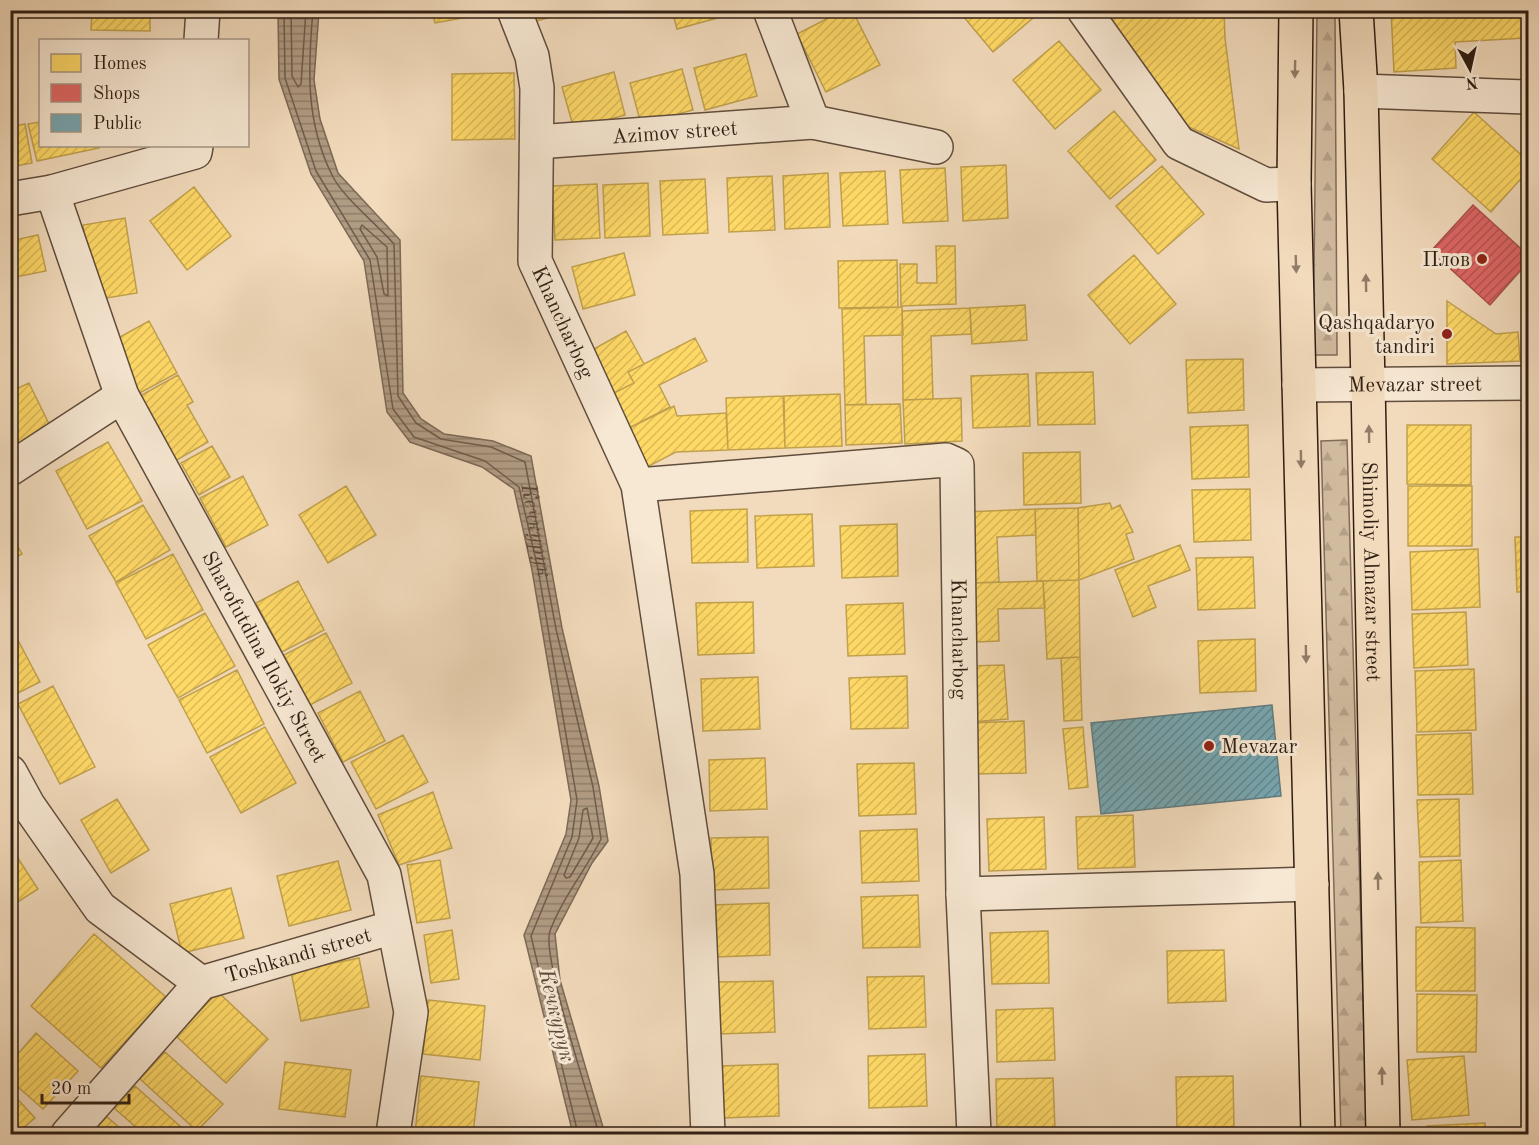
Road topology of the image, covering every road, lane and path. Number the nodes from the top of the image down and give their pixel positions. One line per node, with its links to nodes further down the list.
1 (203, 10): 7 (street)
2 (514, 10): 11 (street, Khancharbog)
3 (770, 10): 10 (street)
4 (1084, 10): 14 (street)
5 (1296, 10): 14 (main road, one-way to 14)
6 (1356, 10): 8 (main road, Shimoliy Almazar street)
7 (201, 39)
8 (1361, 91): 9 (street); 17 (main road, Shimoliy Almazar street, one-way to 8)
9 (1528, 97)
10 (813, 122): 11 (street, Azimov street); 13 (street, Azimov street)
11 (537, 142): 22 (street, Khancharbog)
12 (195, 147): 15 (street)
13 (936, 147)
14 (1294, 184): 19 (main road, one-way to 19)
15 (52, 192): 16 (street); 20 (street, Sharofutdina Ilokiy Street)
16 (10, 199)
17 (1368, 383): 18 (street, Mevazаr street); 19 (street, Mevazаr street); 34 (main road, Shimoliy Almazar street, one-way to 17)
18 (1528, 383)
19 (1299, 385): 25 (main road, one-way to 25)
20 (122, 396): 21 (street); 27 (street, Sharofutdina Ilokiy Street)
21 (10, 469)
22 (638, 485): 26 (street, Khancharbog); 31 (street, Khancharbog)
23 (10, 772): 24 (street)
24 (19, 810): 28 (street)
25 (1312, 884): 26 (street); 33 (main road)
26 (963, 894): 32 (street, Khancharbog)
27 (394, 927): 28 (street, Toshkandi street); 30 (street, Sharofutdina Ilokiy Street)
28 (201, 983): 29 (street)
29 (68, 1134)
30 (393, 1134)
31 (708, 1134)
32 (974, 1134)
33 (1318, 1134)
34 (1383, 1134)

